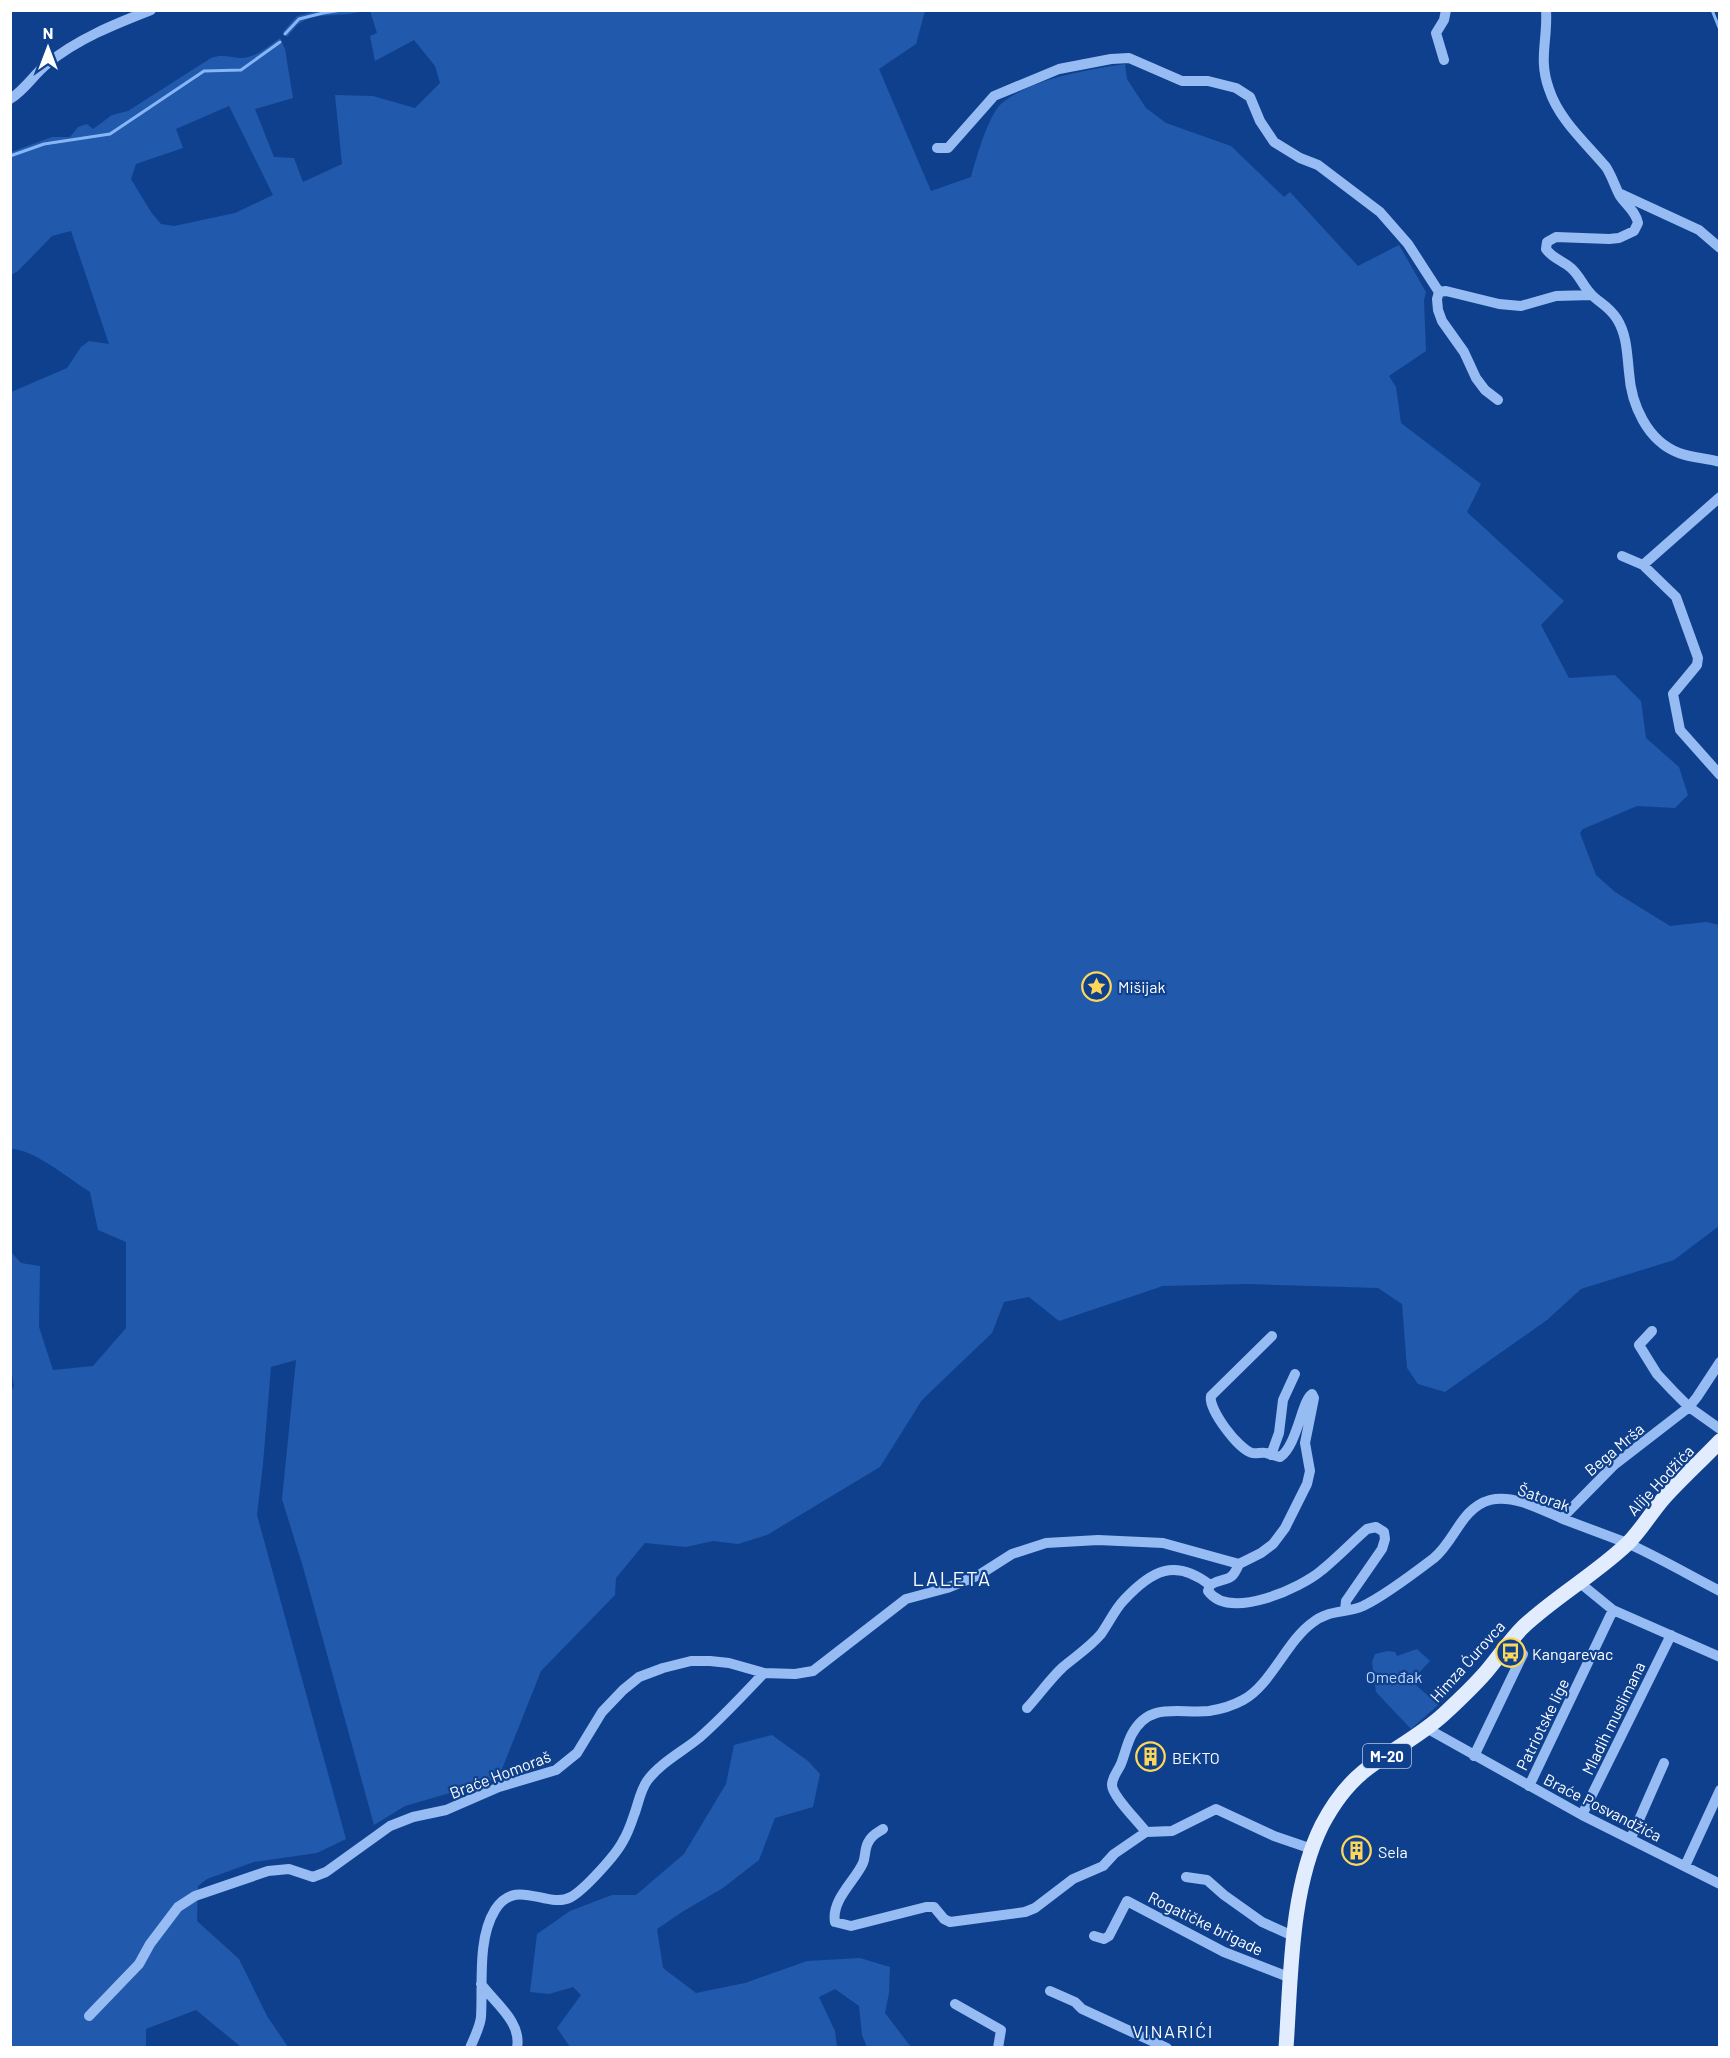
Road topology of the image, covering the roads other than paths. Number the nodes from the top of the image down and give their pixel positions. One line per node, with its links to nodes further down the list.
1 (151, 10): 5 (street)
2 (1446, 10): 4 (street)
3 (1546, 10): 7 (street)
4 (1444, 60)
5 (10, 99)
6 (937, 148): 9 (street)
7 (1618, 192): 8 (street); 10 (street)
8 (1719, 248)
9 (1439, 292): 10 (street); 11 (street)
10 (1591, 295): 12 (street)
11 (1497, 400)
12 (1719, 462)
13 (1719, 497): 15 (street)
14 (1622, 556): 15 (street)
15 (1643, 565): 16 (street)
16 (1719, 775): 17 (street)
17 (1719, 782)
18 (1652, 1331): 22 (street)
19 (1272, 1336): 25 (street)
20 (1719, 1362): 22 (street, Bega Mrša)
21 (1295, 1374): 25 (street)
22 (1689, 1407): 23 (street); 26 (street, Bega Mrša)
23 (1719, 1429)
24 (1719, 1441): 27 (main road, Alije Hodžića / M-20)
25 (1271, 1455): 28 (street)
26 (1562, 1518): 27 (street, Šatorak); 32 (street, Šatorak)
27 (1627, 1544): 29 (main road, Himza Ćurovca / M-20); 31 (street, Šatorak)
28 (1239, 1564): 30 (street); 37 (street, Braće Homoraš)
29 (1580, 1583): 33 (street); 39 (main road, Himza Ćurovca / M-20)
30 (1210, 1585): 32 (street); 38 (street)
31 (1719, 1591)
32 (1346, 1610): 46 (street, Šatorak)
33 (1613, 1610): 34 (street); 42 (street, Patriotske lige)
34 (1671, 1635): 36 (street); 44 (street, Mladih muslimana)
35 (1523, 1654): 40 (street)
36 (1719, 1657)
37 (764, 1673): 55 (street); 58 (street, Braće Homoraš)
38 (1027, 1708)
39 (1428, 1729): 40 (street, Braće Posvandžića); 48 (main road, Himza Ćurovca / M-20)
40 (1474, 1756): 42 (street, Braće Posvandžića)
41 (1664, 1763): 47 (street)
42 (1528, 1786): 44 (street, Braće Posvandžića)
43 (1719, 1790): 49 (street)
44 (1582, 1815): 47 (street, Braće Posvandžića)
45 (883, 1829): 46 (street)
46 (1146, 1832): 48 (street)
47 (1631, 1838): 49 (street, Braće Posvandžića)
48 (1312, 1849): 53 (main road, Himza Ćurovca / M-20)
49 (1685, 1866): 51 (street, Braće Posvandžića)
50 (1186, 1876): 53 (street)
51 (1719, 1884)
52 (1094, 1936): 54 (street, Rogatičke brigade)
53 (1293, 1936): 54 (main road, Himza Ćurovca / M-20)
54 (1291, 1978): 63 (main road, Himza Ćurovca / M-20)
55 (481, 1984): 59 (street); 60 (street)
56 (1050, 1991): 62 (street)
57 (955, 2004): 61 (street)
58 (89, 2016)
59 (470, 2048)
60 (517, 2048)
61 (998, 2048)
62 (1167, 2048)
63 (1286, 2048)

